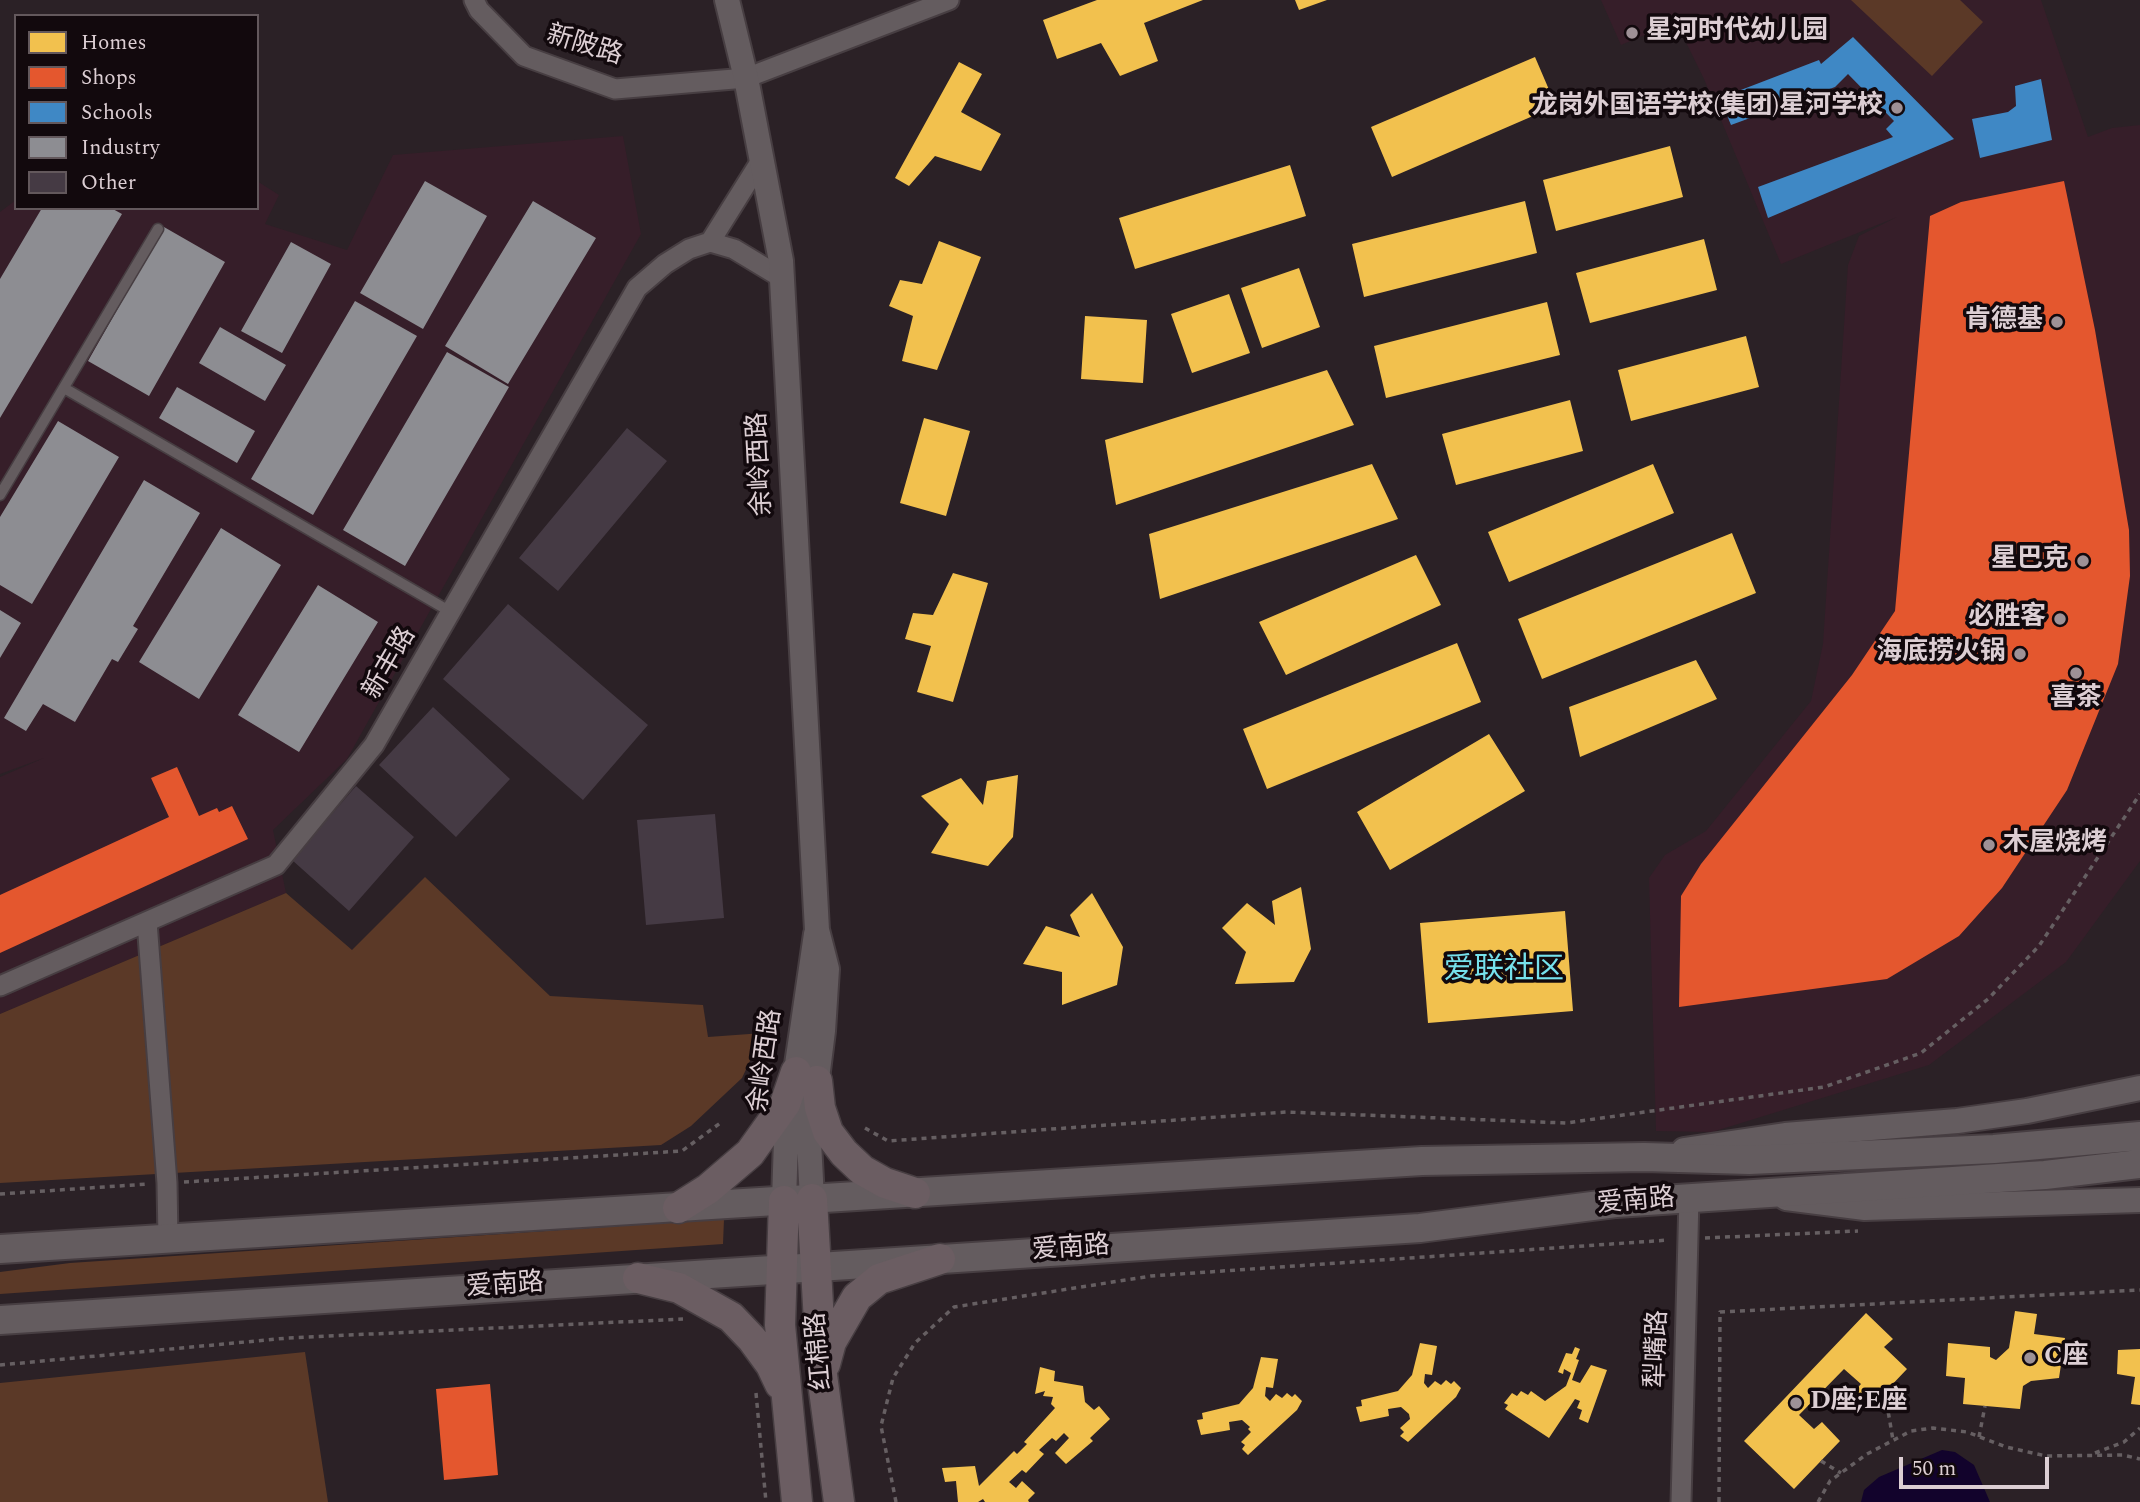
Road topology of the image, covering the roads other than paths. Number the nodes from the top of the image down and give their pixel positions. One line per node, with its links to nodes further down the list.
1 (474, 0): 4 (street, 新陂路)
2 (727, 0): 4 (street, 余岭西路)
3 (949, 0): 4 (street, 新陂路)
4 (746, 78): 5 (street, 余岭西路)
5 (762, 159): 7 (street); 8 (street, 余岭西路)
6 (159, 229): 9 (lane)
7 (710, 242): 8 (street); 11 (street, 新丰路)
8 (782, 278): 14 (street, 余岭西路)
9 (64, 388): 10 (lane); 11 (lane)
10 (0, 495)
11 (451, 612): 12 (street, 新丰路)
12 (147, 922): 13 (street, 新丰路); 25 (street)
13 (0, 986)
14 (806, 1077): 19 (main road); 22 (street, 余岭西路); 24 (main road)
15 (2140, 1088): 17 (street)
16 (2136, 1136): 17 (main road, 爱南路)
17 (1644, 1157): 19 (main road, 爱南路)
18 (2140, 1164): 20 (main road, 爱南路)
19 (915, 1193): 22 (main road, 爱南路)
20 (1755, 1193): 21 (main road, 爱南路); 23 (street)
21 (1689, 1198): 27 (main road, 爱南路); 36 (street, 犁嘴路)
22 (798, 1200): 24 (main road, 爱南路); 28 (main road, 红棉路); 29 (main road, 红棉路)
23 (2140, 1200)
24 (678, 1208): 25 (main road, 爱南路)
25 (168, 1239): 26 (main road, 爱南路)
26 (0, 1249)
27 (940, 1259): 28 (main road, 爱南路); 32 (main road)
28 (816, 1267): 29 (main road, 爱南路); 32 (main road, 红棉路)
29 (782, 1269): 30 (main road, 爱南路); 33 (main road, 红棉路)
30 (638, 1278): 31 (main road, 爱南路); 33 (main road)
31 (0, 1320)
32 (822, 1375): 35 (main road, 红棉路)
33 (786, 1398): 34 (main road, 红棉路)
34 (797, 1502)
35 (839, 1502)
36 (1681, 1502)

